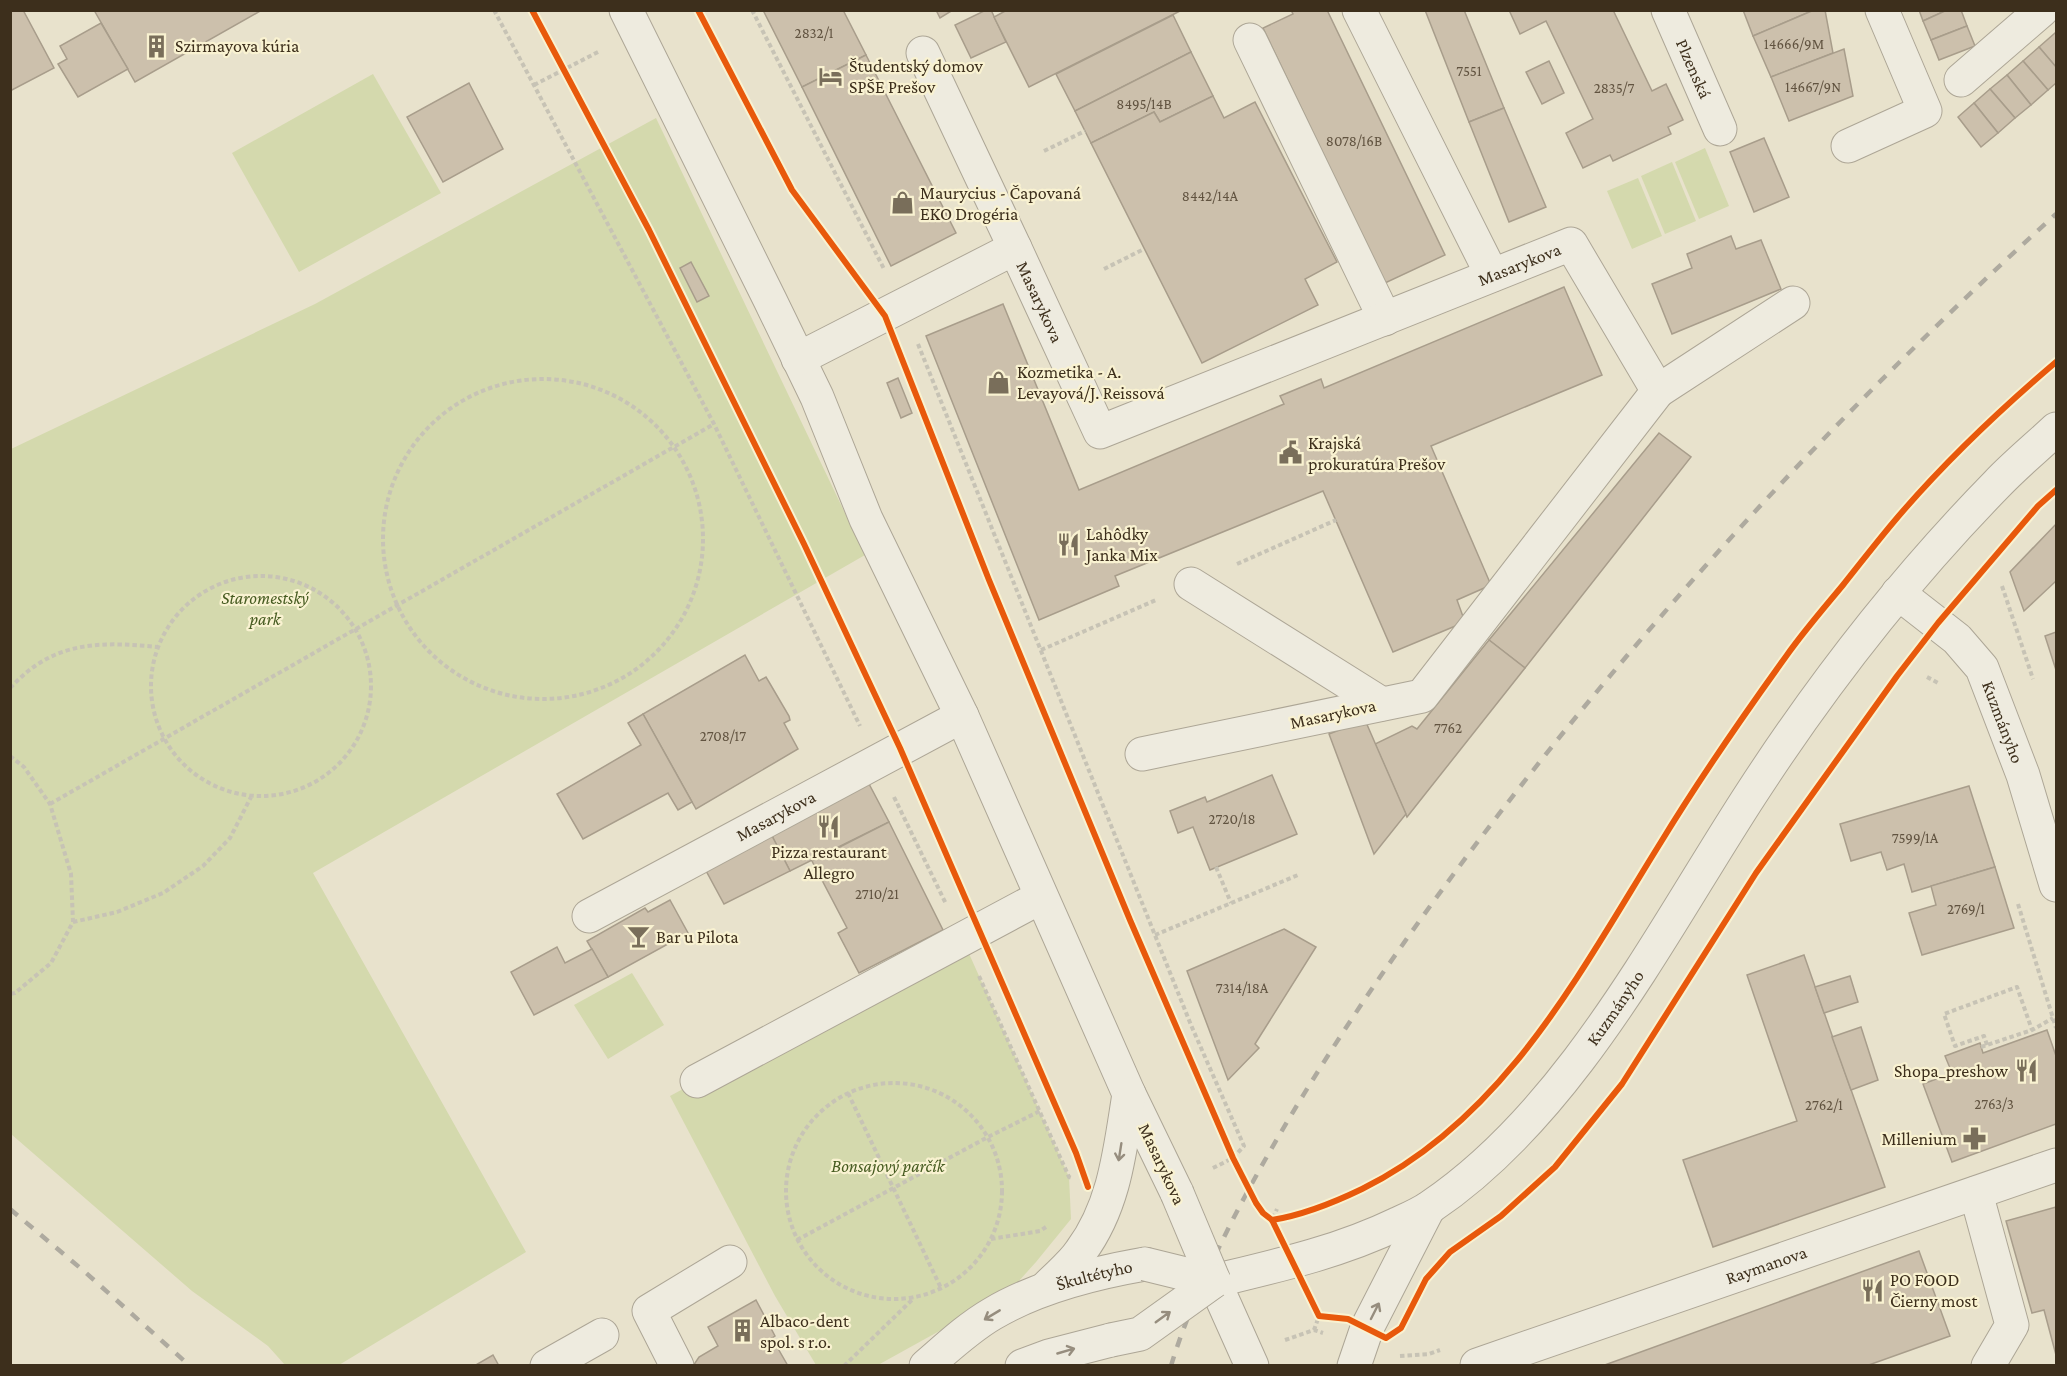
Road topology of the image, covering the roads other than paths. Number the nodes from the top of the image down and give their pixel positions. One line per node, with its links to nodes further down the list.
1 (626, 10): 15 (street, Masarykova)
2 (1359, 10): 12 (street)
3 (1668, 10): 9 (street, Plzenská)
4 (1882, 10): 10 (street)
5 (2042, 10): 8 (street)
6 (1250, 40): 14 (street)
7 (922, 53): 11 (street)
8 (1961, 80)
9 (1720, 129)
10 (1848, 146)
11 (1015, 248): 14 (street, Masarykova); 15 (street, Masarykova)
12 (1492, 275): 14 (street, Masarykova); 16 (street, Masarykova)
13 (1793, 303): 16 (street)
14 (1384, 319)
15 (798, 359): 21 (street, Masarykova)
16 (1658, 391): 20 (street, Masarykova)
17 (2056, 429): 19 (street, Kuzmányho)
18 (1191, 584): 20 (street)
19 (1898, 593): 23 (street, Kuzmányho); 30 (street, Kuzmányho)
20 (1382, 704): 22 (street, Masarykova)
21 (962, 716): 24 (street, Masarykova); 25 (street, Masarykova)
22 (1142, 754)
23 (2056, 885)
24 (1041, 897): 26 (street); 27 (street, Masarykova)
25 (589, 916)
26 (697, 1081)
27 (1129, 1094): 32 (street, Masarykova, bridge); 33 (street, one-way to 33)
28 (2056, 1165): 29 (street, Raymanova)
29 (1976, 1193): 41 (street, Raymanova); 42 (street)
30 (1428, 1209): 32 (street, Kuzmányho); 40 (street, one-way to 30)
31 (730, 1263): 36 (street)
32 (1214, 1281): 33 (street, Škultétyho, bridge); 38 (street, one-way to 32, bridge); 39 (street, Masarykova)
33 (1044, 1289): 37 (street, Škultétyho, one-way to 37)
34 (602, 1335): 35 (street)
35 (547, 1365)
36 (677, 1365)
37 (926, 1365)
38 (1022, 1365)
39 (1252, 1365)
40 (1354, 1365)
41 (1477, 1365)
42 (1988, 1365)

